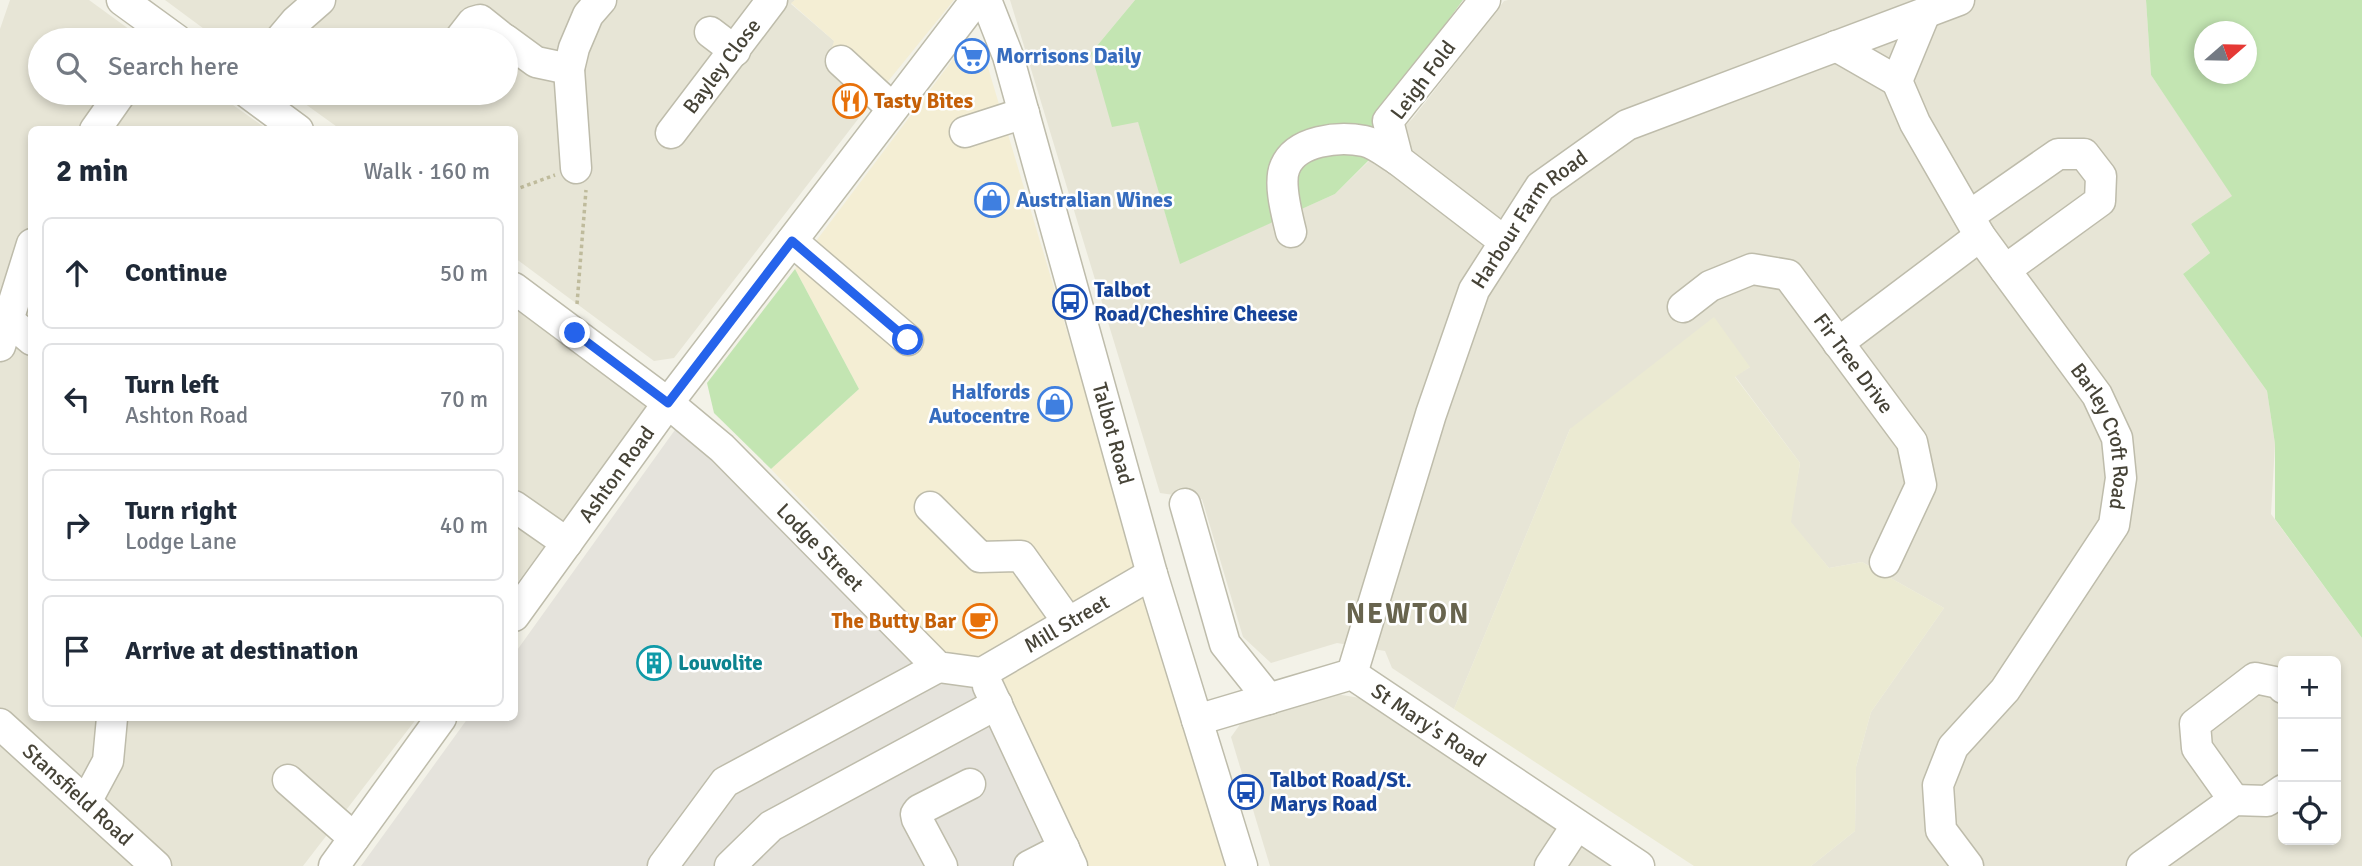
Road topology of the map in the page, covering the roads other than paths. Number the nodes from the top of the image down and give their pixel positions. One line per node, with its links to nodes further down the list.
1 (122, 0): 10 (street)
2 (320, 0): 11 (street)
3 (601, 0): 16 (street)
4 (772, 0): 15 (street, Bayley Close)
5 (976, 0): 21 (street, Ashton Road)
6 (986, 0): 22 (street, Talbot Road)
7 (1485, 0): 27 (street, Leigh Fold)
8 (1959, 0): 9 (street, Harbour Farm Road)
9 (1925, 13): 13 (street, Harbour Farm Road); 18 (street)
10 (155, 28)
11 (290, 28)
12 (710, 32): 15 (street)
13 (1836, 46): 18 (street); 32 (street, Harbour Farm Road)
14 (518, 49): 16 (street)
15 (735, 51): 26 (street, Bayley Close)
16 (571, 58): 28 (street)
17 (841, 61): 21 (street)
18 (1897, 81): 29 (street, Barley Croft Road)
19 (113, 105): 23 (street)
20 (264, 105): 24 (street)
21 (892, 108): 31 (street, Ashton Road)
22 (1024, 113): 25 (street); 47 (street, Talbot Road)
23 (98, 126)
24 (293, 126)
25 (965, 132)
26 (671, 133)
27 (1398, 160): 30 (street); 32 (street)
28 (576, 168)
29 (1974, 226): 34 (street, Barley Croft Road); 34 (street); 40 (street)
30 (1291, 232)
31 (792, 241): 39 (street); 41 (street, Ashton Road)
32 (1505, 242): 52 (street, Harbour Farm Road)
33 (28, 257): 37 (street)
34 (2005, 270): 77 (street, Barley Croft Road)
35 (518, 291): 41 (street, Lodge Street)
36 (1683, 307): 40 (street, Fir Tree Drive)
37 (4, 333): 38 (street)
38 (28, 339)
39 (908, 340)
40 (1838, 343): 46 (street, Fir Tree Drive)
41 (668, 403): 45 (street, Ashton Road); 50 (street, Lodge Street)
42 (1185, 504): 54 (street)
43 (930, 506): 49 (street)
44 (518, 509): 45 (street)
45 (567, 543): 48 (street, Ashton Road)
46 (1885, 562)
47 (1152, 573): 49 (street, Mill Street); 56 (street, Talbot Road)
48 (518, 610)
49 (1068, 622): 51 (street, Mill Street)
50 (938, 667): 51 (street); 70 (street)
51 (982, 673): 55 (street)
52 (1352, 674): 54 (street, St Mary's Road); 65 (street, St Mary's Road)
53 (2278, 683): 63 (street)
54 (1269, 699): 56 (street, St Mary's Road)
55 (997, 704): 67 (street); 71 (street)
56 (1196, 720): 74 (street, Talbot Road)
57 (112, 721): 64 (street)
58 (439, 721): 66 (street)
59 (0, 724): 64 (street, Stansfield Road)
60 (288, 780): 66 (street)
61 (970, 784): 72 (street)
62 (2278, 794): 63 (street)
63 (2234, 800): 78 (street)
64 (86, 803): 68 (street, Stansfield Road)
65 (1577, 825): 75 (street); 76 (street, St Mary's Road)
66 (354, 838): 69 (street)
67 (1068, 857): 73 (street)
68 (156, 866)
69 (334, 866)
70 (663, 866)
71 (730, 866)
72 (942, 866)
73 (1029, 866)
74 (1242, 866)
75 (1550, 866)
76 (1639, 866)
77 (1968, 866)
78 (2142, 866)

